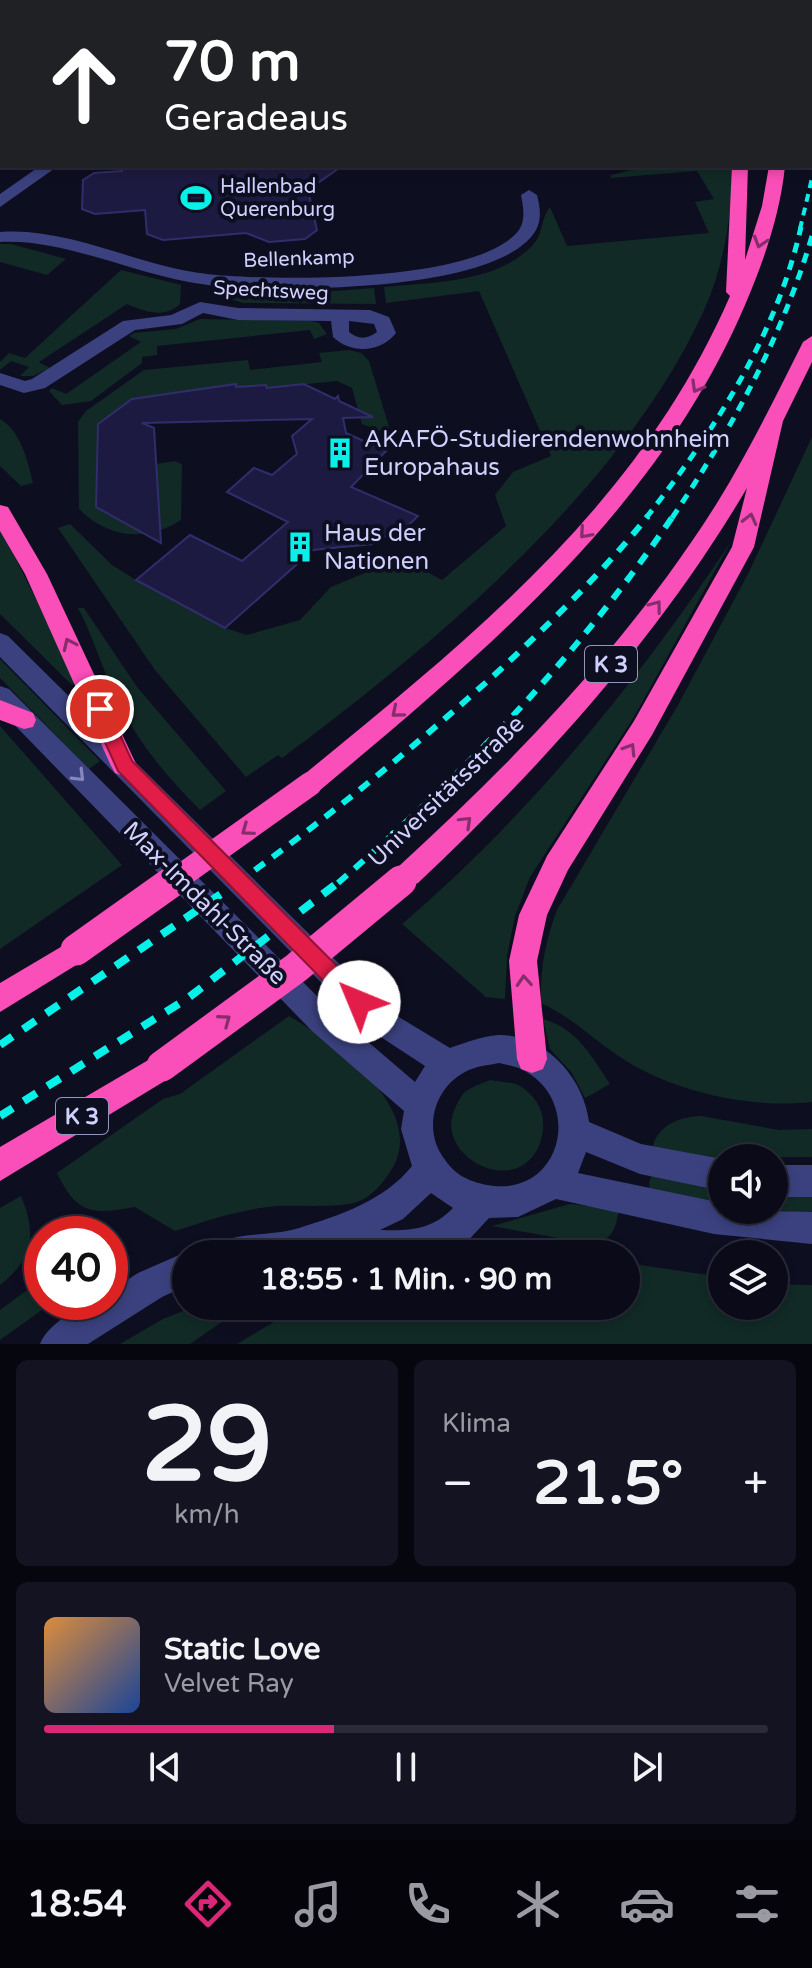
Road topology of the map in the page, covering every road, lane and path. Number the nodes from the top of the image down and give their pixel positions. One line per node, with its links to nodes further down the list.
1 (48, 168): 5 (street)
2 (740, 168): 10 (highway)
3 (777, 168): 10 (highway, one-way to 10)
4 (529, 195): 7 (street, Bellenkamp)
5 (13, 214): 6 (street, Bellenkamp); 7 (street, Bellenkamp)
6 (0, 237)
7 (202, 278): 8 (street, Spechtsweg)
8 (200, 307): 9 (street, Spechtsweg); 12 (street, Spechtsweg)
9 (340, 316)
10 (734, 318): 19 (highway, one-way to 19, bridge)
11 (812, 342): 13 (highway, Universitätsstraße / K 3)
12 (0, 379)
13 (774, 422): 20 (highway, one-way to 13); 24 (highway, Universitätsstraße / K 3, one-way to 13, bridge)
14 (0, 512): 18 (highway, one-way to 14)
15 (0, 642): 18 (street, Max-Imdahl-Straße)
16 (0, 695): 17 (street, Max-Imdahl-Straße)
17 (12, 715): 22 (street, Max-Imdahl-Straße, one-way to 22)
18 (124, 766): 21 (street, Max-Imdahl-Straße)
19 (6, 994)
20 (532, 1059): 21 (street); 23 (street)
21 (447, 1063): 22 (street)
22 (418, 1104): 25 (street)
23 (576, 1132): 26 (street); 29 (street)
24 (0, 1165)
25 (430, 1169): 30 (street); 32 (street)
26 (708, 1172)
27 (788, 1181): 28 (street)
28 (812, 1181)
29 (554, 1183): 30 (street); 31 (street)
30 (481, 1203): 33 (street)
31 (812, 1228)
32 (308, 1240)
33 (433, 1240)
34 (172, 1275): 35 (street)
35 (57, 1344)

